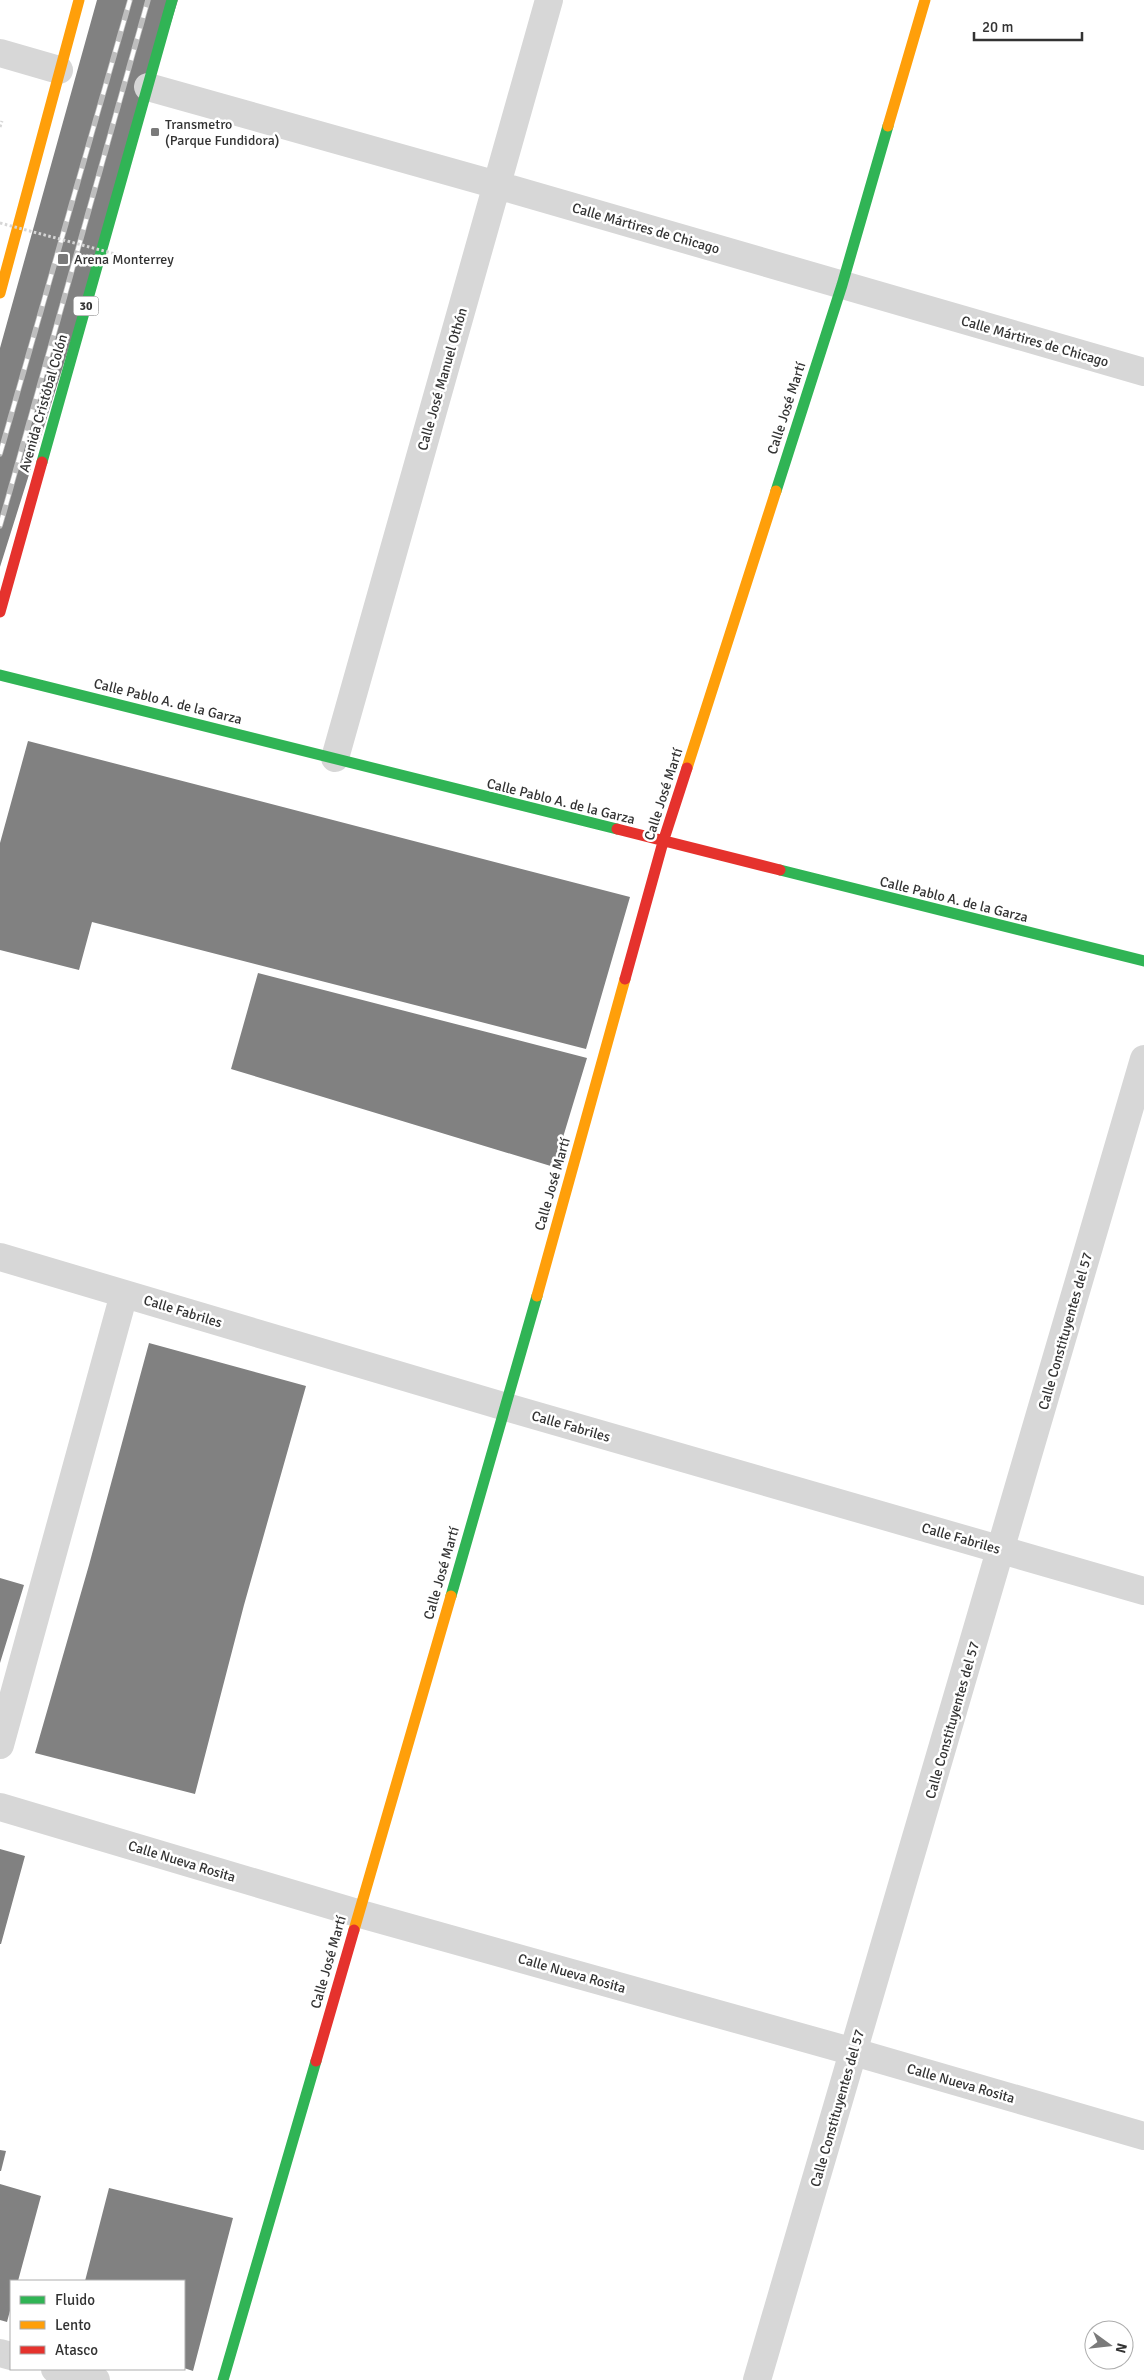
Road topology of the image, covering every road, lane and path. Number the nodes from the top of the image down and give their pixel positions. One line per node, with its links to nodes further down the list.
1 (79, 0): 6 (street)
2 (172, 0): 7 (street, Avenida Cristóbal Colón / 30)
3 (549, 0): 10 (street, Calle José Manuel Othón)
4 (925, 0): 13 (street, Calle José Martí)
5 (0, 53): 6 (street)
6 (59, 70): 14 (street)
7 (148, 87): 10 (street, Calle Mártires de Chicago); 16 (street, Avenida Cristóbal Colón / 30)
8 (2, 121): 9 (path)
9 (0, 127)
10 (497, 185): 13 (street, Calle Mártires de Chicago); 18 (street, Calle José Manuel Othón)
11 (0, 223): 12 (path, bridge)
12 (134, 259)
13 (842, 285): 15 (street, Calle Mártires de Chicago); 19 (street, Calle José Martí)
14 (0, 292)
15 (1144, 372)
16 (0, 612)
17 (0, 675): 18 (street, Calle Pablo A. de la Garza)
18 (335, 758): 19 (street, Calle Pablo A. de la Garza)
19 (663, 842): 20 (street, Calle Pablo A. de la Garza); 24 (street, Calle José Martí)
20 (1144, 961)
21 (1144, 1058): 25 (street, Calle Constituyentes del 57)
22 (0, 1257): 23 (street, Calle Fabriles)
23 (124, 1294): 24 (street, Calle Fabriles); 27 (street)
24 (506, 1407): 25 (street, Calle Fabriles); 29 (street, Calle José Martí)
25 (1002, 1550): 26 (street, Calle Fabriles); 30 (street, Calle Constituyentes del 57)
26 (1144, 1591)
27 (0, 1745)
28 (0, 1807): 29 (street, Calle Nueva Rosita)
29 (357, 1914): 30 (street, Calle Nueva Rosita); 34 (street, Calle José Martí)
30 (854, 2052): 31 (street, Calle Nueva Rosita); 35 (street, Calle Constituyentes del 57)
31 (1144, 2136)
32 (60, 2370): 33 (street)
33 (96, 2380)
34 (223, 2380)
35 (757, 2380)

